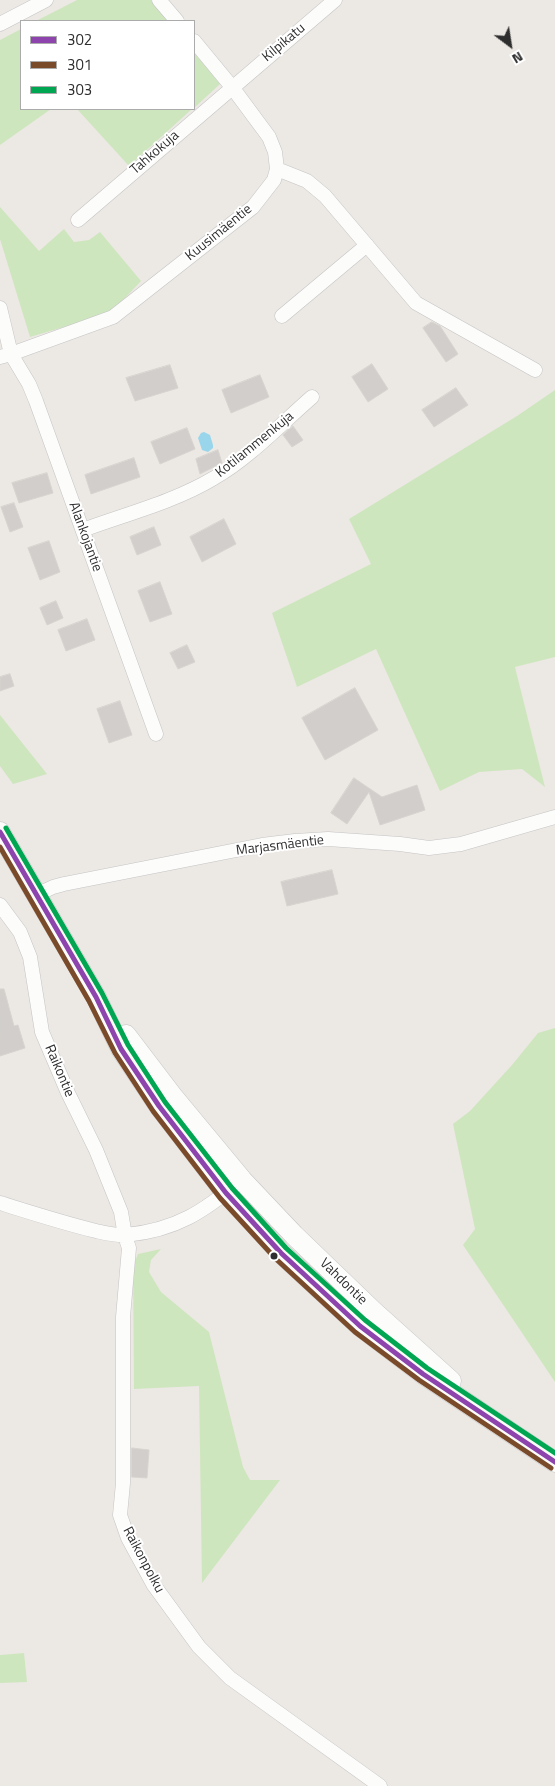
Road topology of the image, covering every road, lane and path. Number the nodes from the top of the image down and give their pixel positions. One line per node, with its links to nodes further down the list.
1 (46, 0): 5 (street)
2 (159, 0): 4 (street)
3 (335, 0): 7 (street, Kilpikatu)
4 (176, 20)
5 (0, 24)
6 (195, 43): 7 (street)
7 (232, 87): 8 (street); 9 (street, Tahkokuja)
8 (277, 169): 10 (street); 13 (street, Kuusimäentie)
9 (78, 220)
10 (367, 245): 12 (street); 14 (street)
11 (0, 308): 13 (street, Alankojantie)
12 (282, 316)
13 (6, 356): 16 (street, Alankojantie)
14 (535, 370)
15 (312, 398): 16 (street, Kotilammenkuja)
16 (83, 530): 17 (street, Alankojantie)
17 (156, 734)
18 (555, 817): 20 (street, Marjasmäentie)
19 (0, 832): 20 (main road)
20 (36, 895): 22 (main road)
21 (0, 905): 26 (street, Raikontie)
22 (96, 997): 23 (main road, Vahdontie); 24 (main road, Vahdontie)
23 (242, 1180): 24 (street); 27 (main road, Vahdontie)
24 (226, 1193): 26 (street); 27 (main road, Vahdontie)
25 (0, 1203): 26 (street)
26 (124, 1236): 29 (street, Raikonpolku)
27 (493, 1419): 28 (main road, Vahdontie)
28 (555, 1462)
29 (380, 1786)

